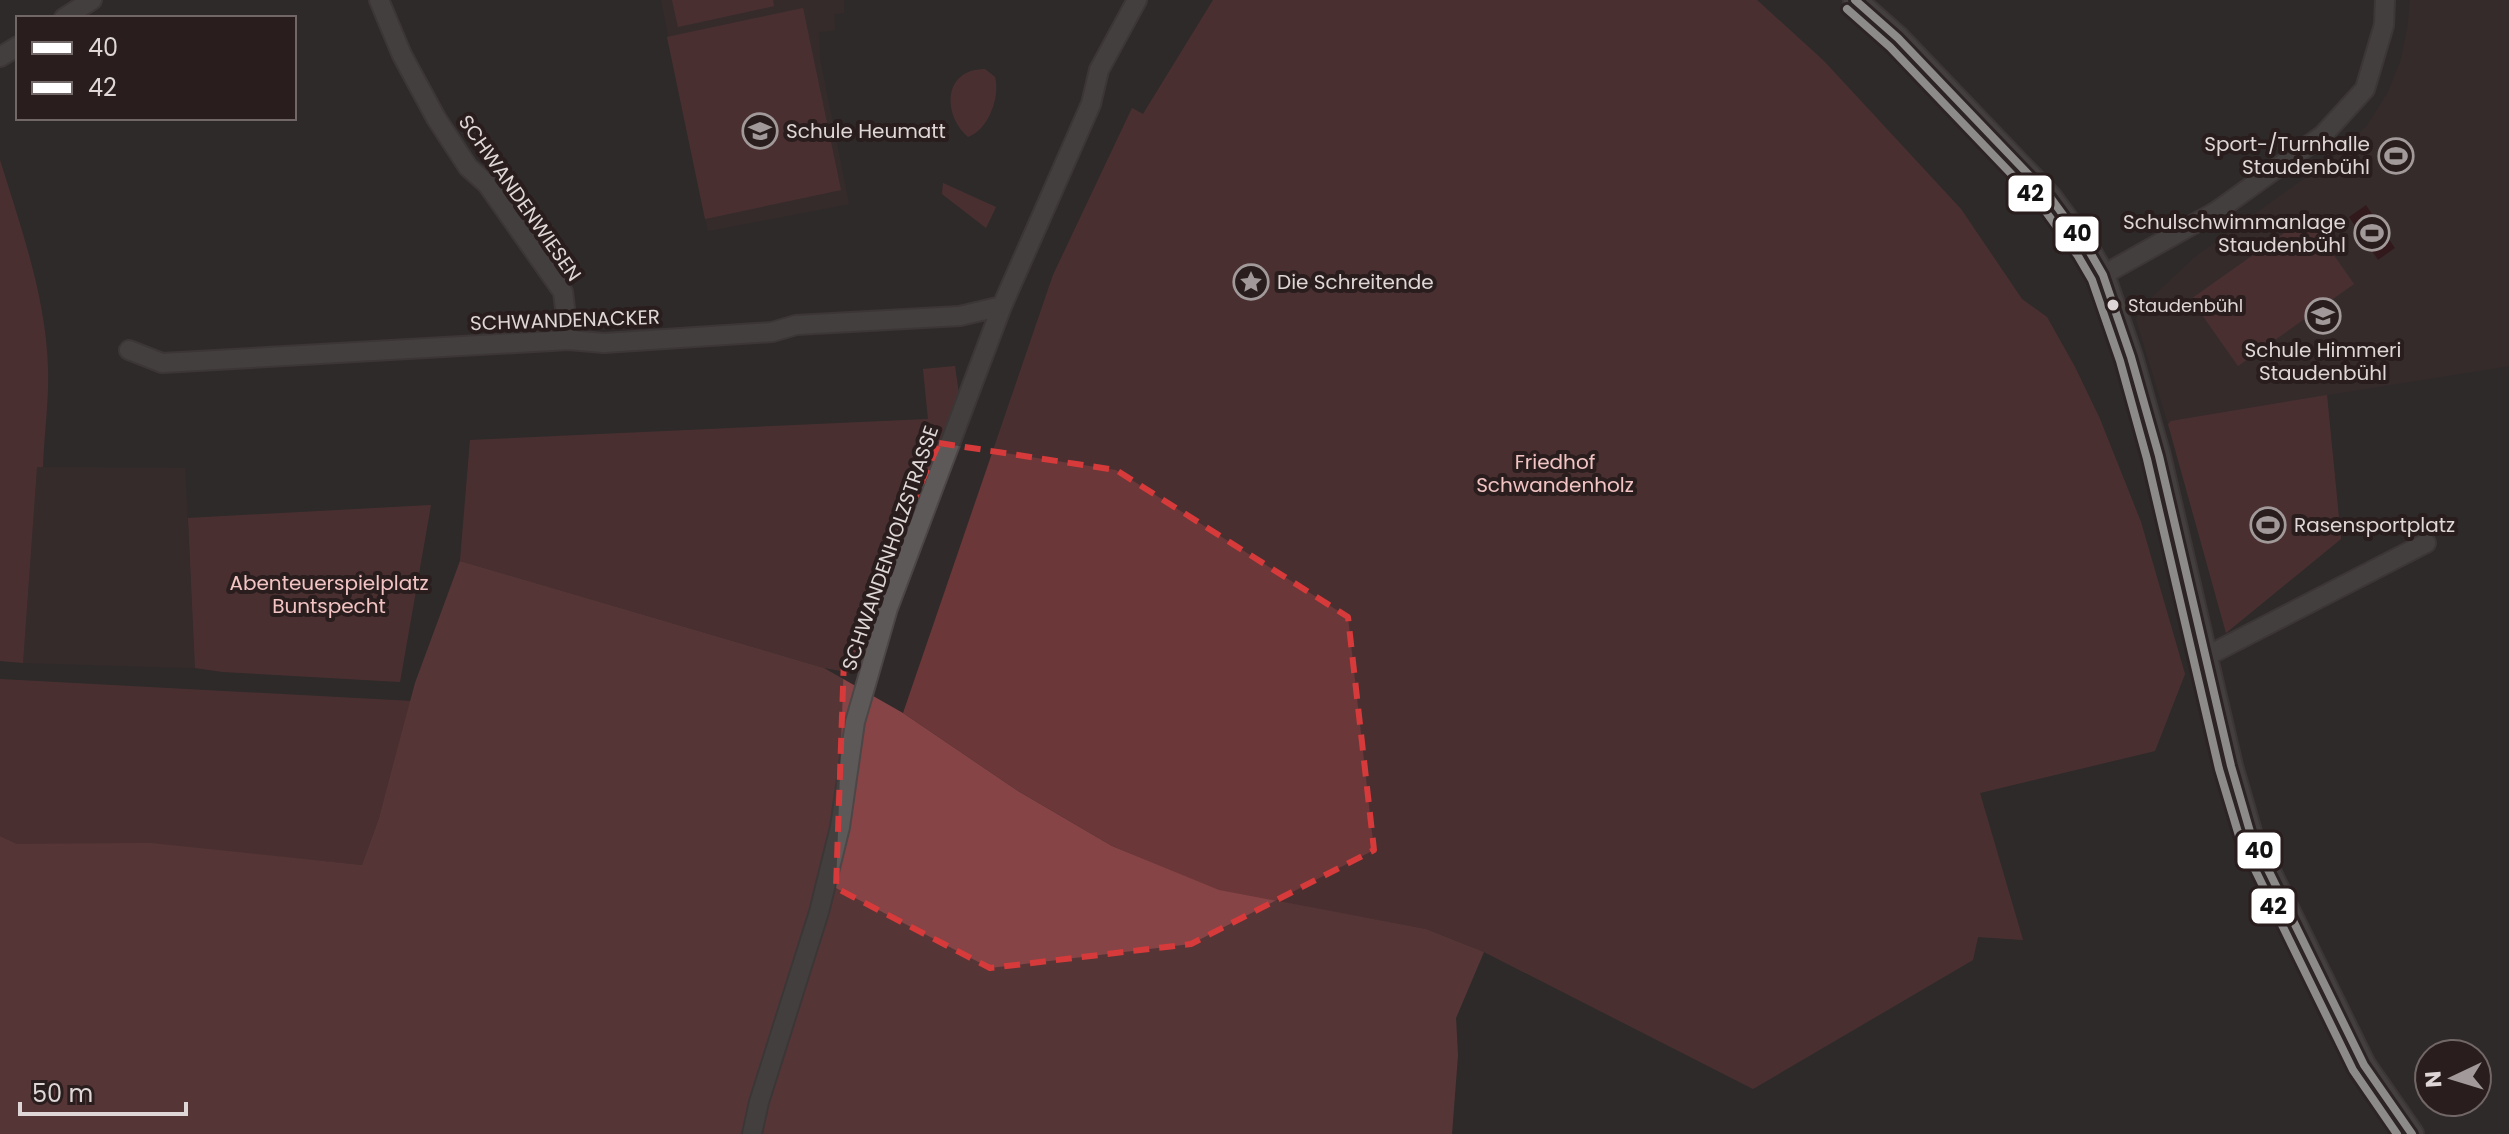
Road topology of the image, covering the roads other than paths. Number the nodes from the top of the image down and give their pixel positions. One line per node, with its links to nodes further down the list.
1 (92, 0): 6 (street)
2 (379, 0): 9 (street, SCHWANDENWIESEN)
3 (1137, 0): 8 (street, SCHWANDENHOLZSTRASSE)
4 (1855, 0): 7 (street)
5 (2385, 0): 7 (street)
6 (67, 16)
7 (2103, 275): 12 (street)
8 (1002, 306): 9 (street, SCHWANDENACKER); 13 (street, SCHWANDENHOLZSTRASSE)
9 (569, 340): 10 (street, SCHWANDENACKER)
10 (129, 350)
11 (2426, 543): 12 (street)
12 (2205, 657): 14 (street)
13 (752, 1134)
14 (2412, 1134)

